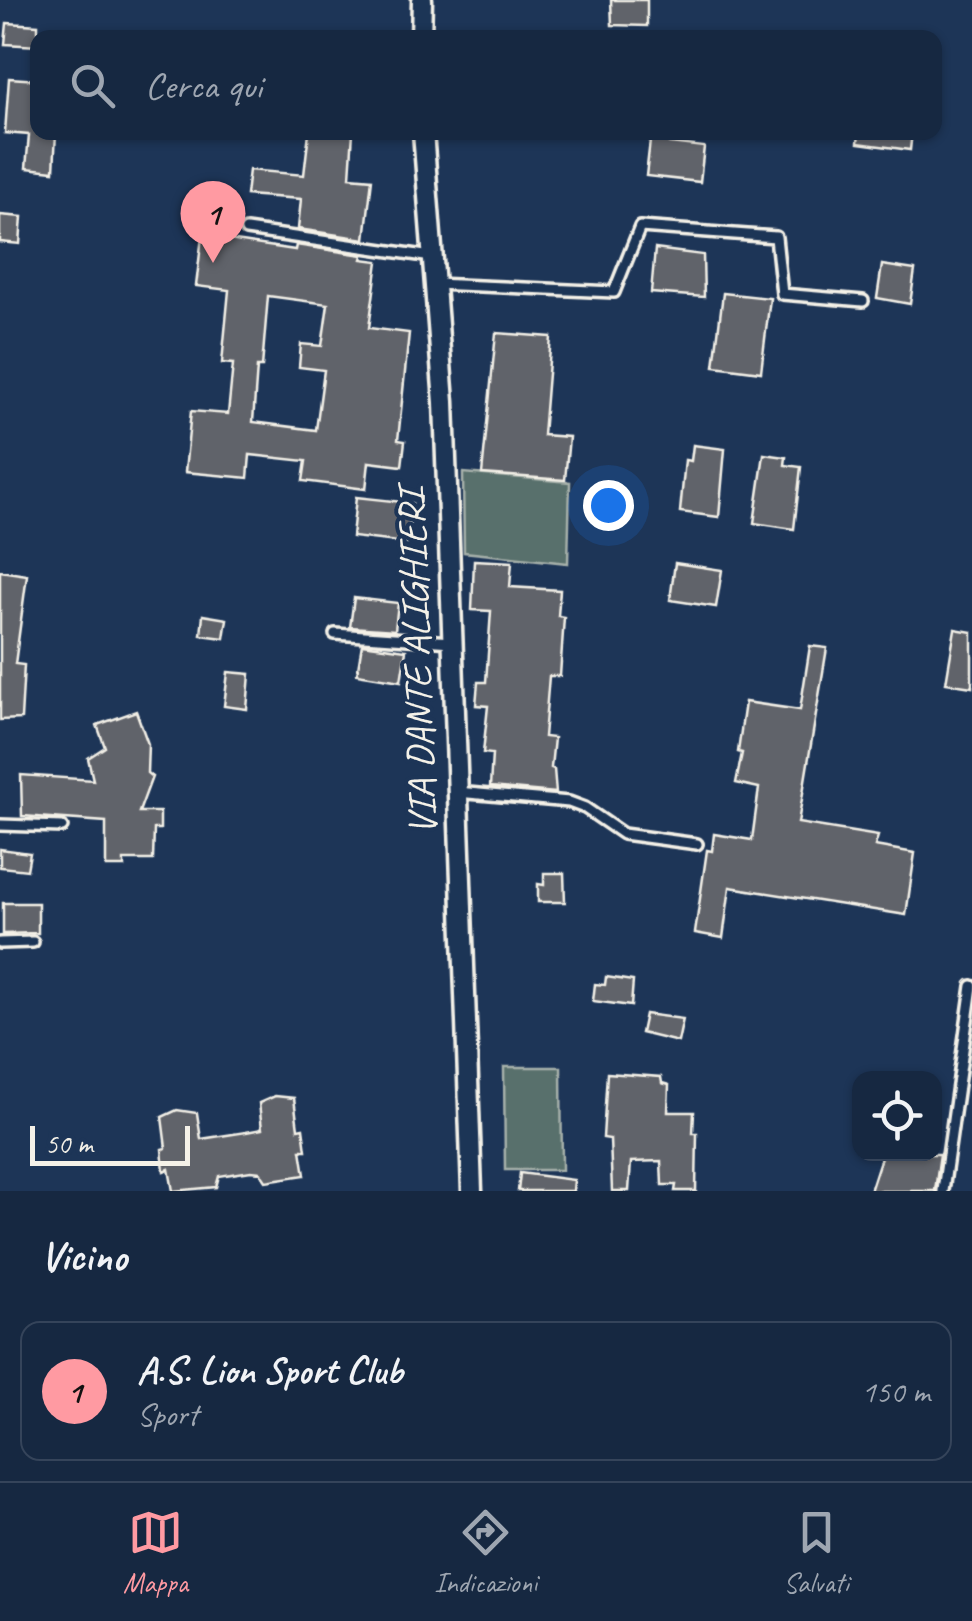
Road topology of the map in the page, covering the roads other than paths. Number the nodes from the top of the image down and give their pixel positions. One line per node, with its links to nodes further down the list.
1 (422, 0): 2 (street)
2 (421, 30)
3 (424, 140): 5 (street, VIA DANTE ALIGHIERI)
4 (246, 230): 5 (lane)
5 (432, 257): 6 (street, VIA DANTE ALIGHIERI)
6 (434, 284): 7 (lane); 9 (street, VIA DANTE ALIGHIERI)
7 (863, 301)
8 (335, 634): 9 (lane)
9 (454, 643): 10 (street, VIA DANTE ALIGHIERI)
10 (457, 792): 13 (lane); 17 (street, VIA DANTE ALIGHIERI)
11 (0, 825): 12 (lane)
12 (62, 827)
13 (696, 844)
14 (32, 942): 15 (lane)
15 (0, 943)
16 (972, 986): 18 (lane)
17 (472, 1191)
18 (943, 1191)

